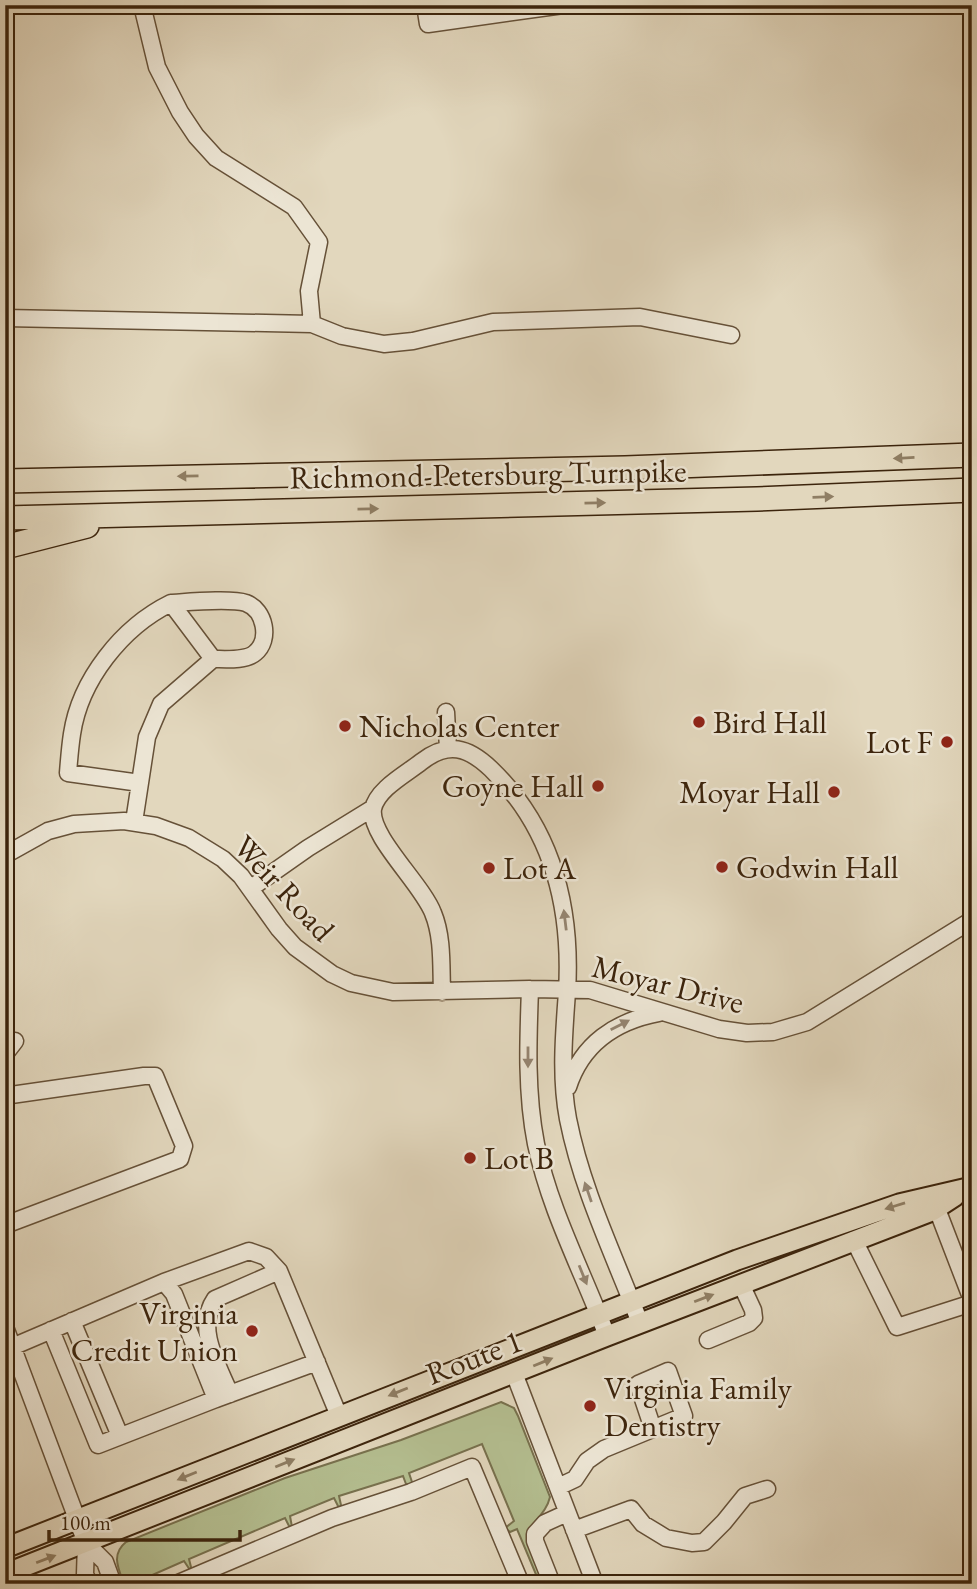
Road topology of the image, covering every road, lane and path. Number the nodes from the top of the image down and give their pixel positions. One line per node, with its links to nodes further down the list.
1 (142, 5): 5 (street)
2 (425, 5): 3 (street)
3 (564, 5)
4 (5, 318): 5 (street)
5 (312, 324): 6 (street)
6 (731, 335)
7 (972, 455): 9 (highway, Richmond-Petersburg Turnpike, one-way to 9)
8 (5, 467): 9 (highway)
9 (90, 478): 10 (highway, Richmond-Petersburg Turnpike)
10 (5, 481)
11 (972, 490): 12 (highway, Richmond-Petersburg Turnpike, one-way to 11)
12 (135, 515): 13 (highway, Richmond-Petersburg Turnpike); 14 (highway)
13 (5, 519)
14 (5, 547)
15 (171, 603): 16 (street); 16 (street); 19 (street)
16 (213, 659): 19 (street)
17 (446, 712): 18 (street)
18 (448, 749): 20 (street); 25 (street, one-way to 18)
19 (139, 783): 21 (street)
20 (373, 808): 23 (street); 27 (street)
21 (134, 822): 22 (street, Weir Road); 23 (street, Weir Road)
22 (5, 855)
23 (251, 888): 27 (street, Weir Road)
24 (972, 920): 28 (street, Moyar Drive)
25 (567, 988): 26 (street, Moyar Drive); 28 (street, Moyar Drive); 29 (street)
26 (530, 989): 27 (street, Weir Road); 40 (street, one-way to 40)
27 (442, 992)
28 (663, 1013): 29 (street, one-way to 28)
29 (565, 1096): 39 (street, one-way to 29)
30 (5, 1100): 33 (street)
31 (967, 1189): 32 (main road, Route 1); 39 (main road, Route 1, one-way to 39)
32 (937, 1209): 34 (main road, Route 1); 38 (street)
33 (5, 1225)
34 (854, 1240): 37 (main road, Route 1); 38 (street)
35 (279, 1271): 36 (street); 48 (street); 50 (street)
36 (164, 1282): 41 (street); 50 (street)
37 (741, 1284): 42 (main road, Route 1, one-way to 37); 46 (street)
38 (971, 1295)
39 (632, 1300): 40 (main road, Route 1); 42 (street)
40 (598, 1313): 45 (street); 51 (main road, Route 1, one-way to 51)
41 (72, 1321): 44 (street); 53 (street)
42 (640, 1323): 45 (main road, Route 1)
43 (5, 1327): 47 (street)
44 (51, 1330): 47 (street); 53 (street)
45 (607, 1336): 49 (main road, Route 1, one-way to 45)
46 (708, 1340)
47 (9, 1348): 57 (street)
48 (317, 1362): 50 (street); 51 (street)
49 (514, 1373): 54 (street); 59 (main road, Route 1, one-way to 49)
50 (223, 1396): 53 (street)
51 (339, 1416): 57 (main road, Route 1, one-way to 57)
52 (653, 1429): 54 (street)
53 (121, 1436)
54 (558, 1488): 56 (street)
55 (767, 1489): 58 (street)
56 (567, 1513): 58 (street); 66 (street)
57 (77, 1520): 59 (street); 60 (main road, Route 1)
58 (574, 1531): 67 (street)
59 (86, 1543): 61 (main road, Route 1, one-way to 59); 62 (street); 63 (street)
60 (5, 1548)
61 (5, 1574)
62 (89, 1584)
63 (113, 1584)
64 (176, 1584): 65 (street)
65 (521, 1584)
66 (552, 1584)
67 (595, 1584)

